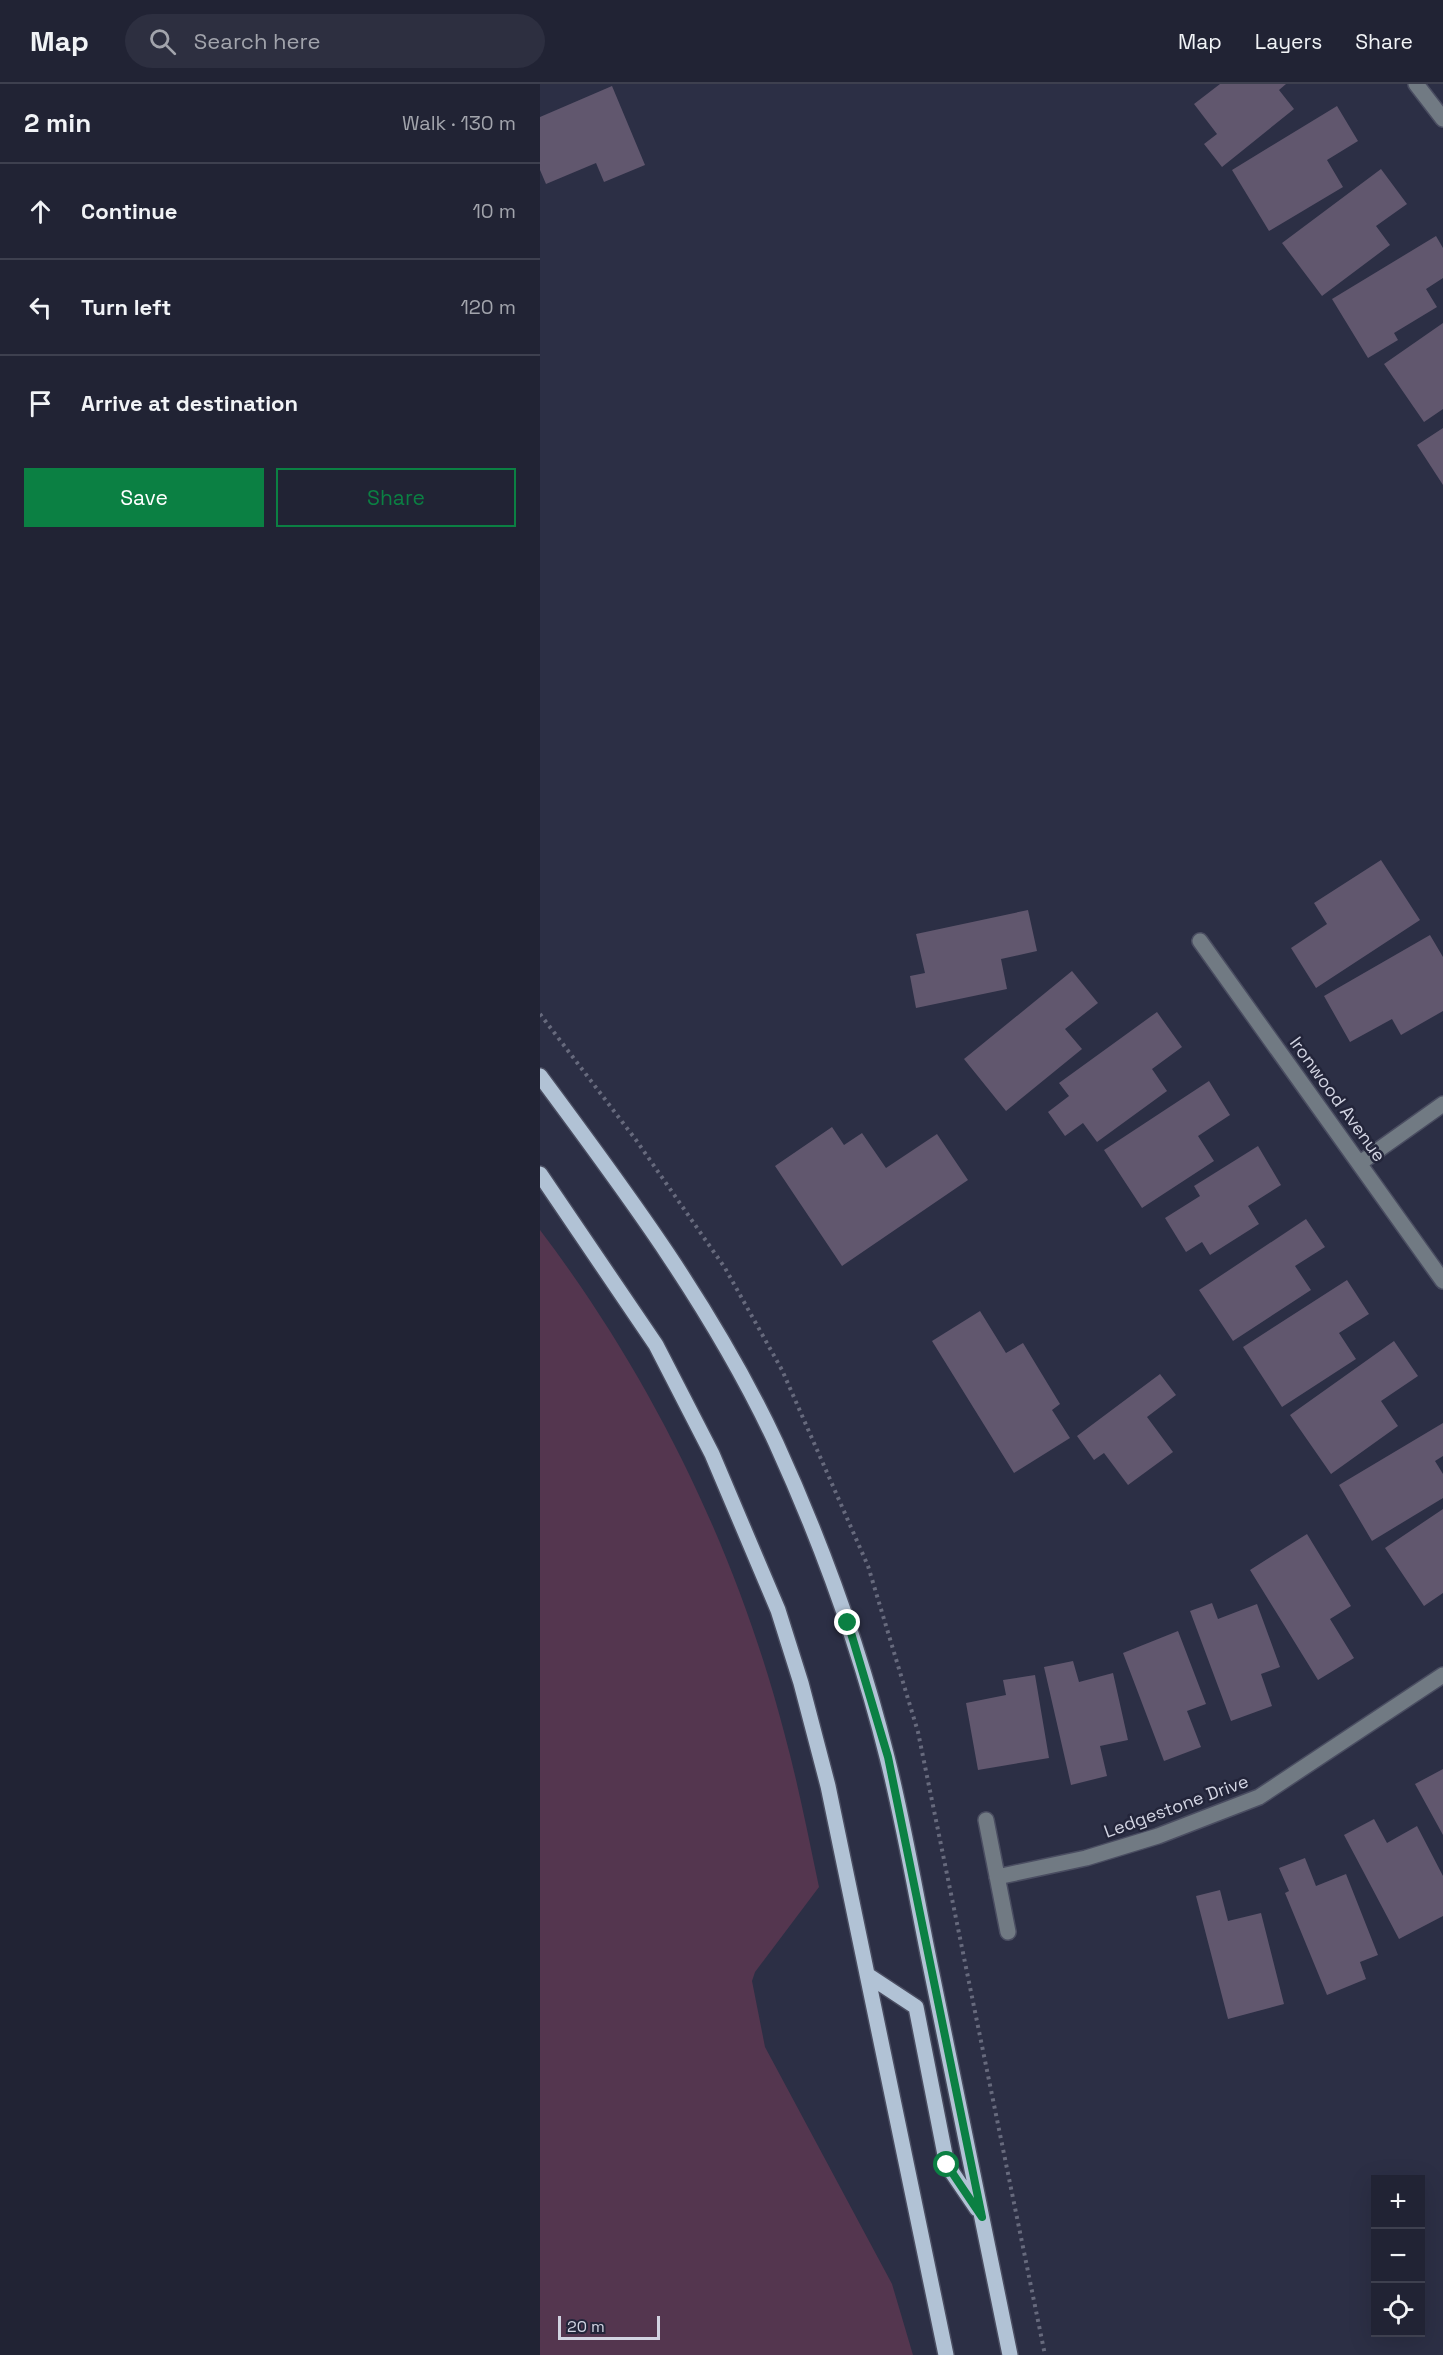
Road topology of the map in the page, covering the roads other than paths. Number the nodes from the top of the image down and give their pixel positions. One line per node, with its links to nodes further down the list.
1 (1416, 84): 2 (street)
2 (1440, 110)
3 (1200, 941): 6 (street, Ironwood Avenue)
4 (540, 1076): 14 (main road)
5 (1443, 1104): 6 (street)
6 (1360, 1163): 8 (street, Ironwood Avenue)
7 (540, 1174): 13 (main road)
8 (1443, 1281)
9 (1443, 1676): 11 (street, Ledgestone Drive)
10 (986, 1820): 11 (street)
11 (997, 1877): 12 (street)
12 (1008, 1932)
13 (869, 1976): 14 (main road); 15 (main road)
14 (982, 2217): 16 (main road)
15 (946, 2355)
16 (1010, 2355)

